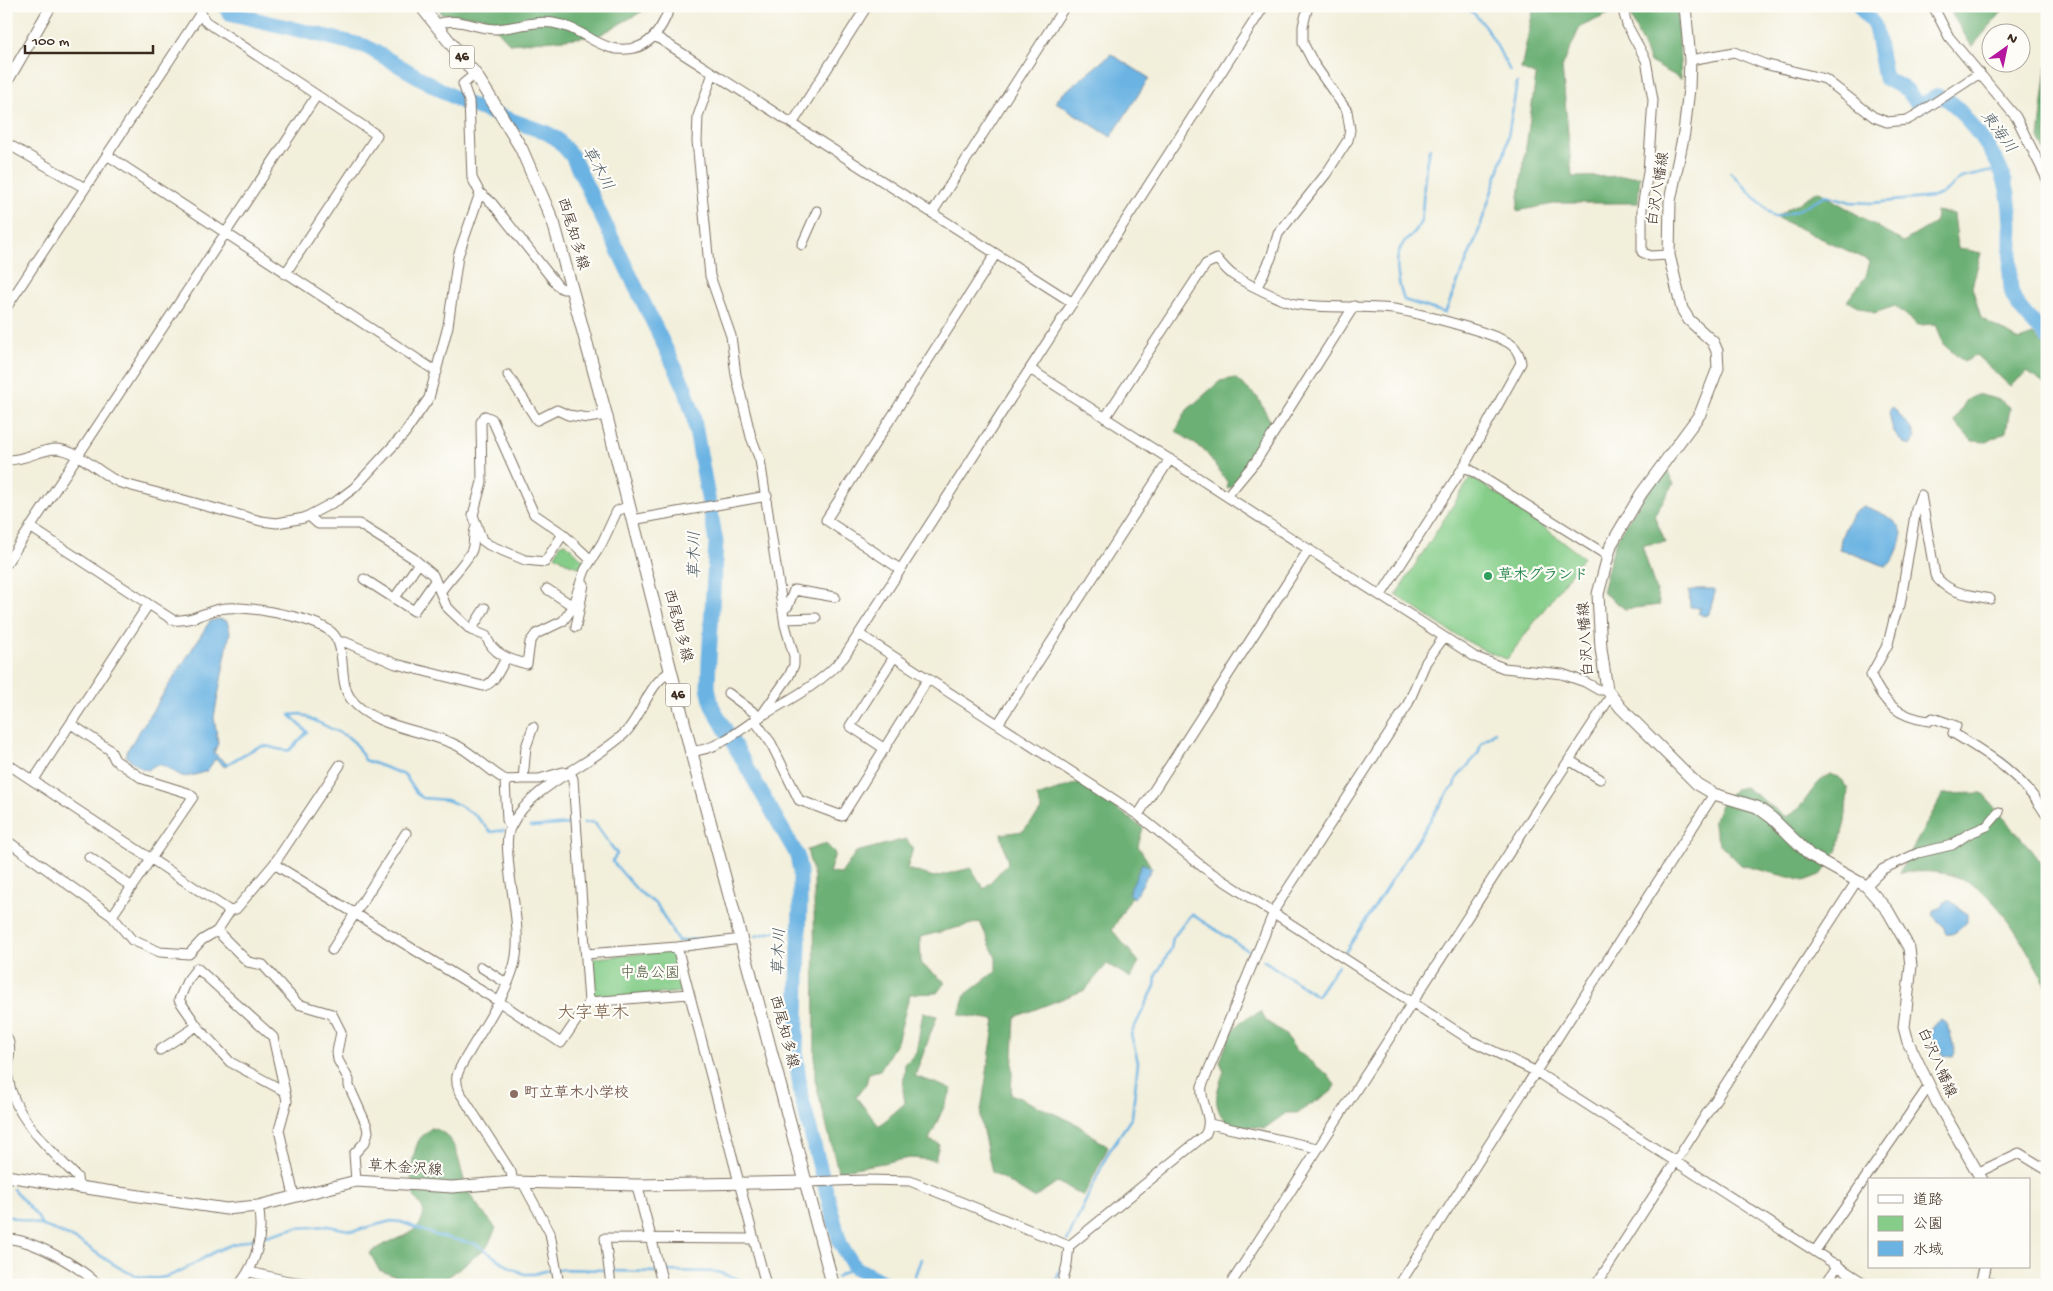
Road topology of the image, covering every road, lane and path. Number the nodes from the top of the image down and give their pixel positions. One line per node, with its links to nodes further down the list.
1 (51, 6): 18 (street)
2 (422, 6): 12 (main road, 西尾知多線 / 46)
3 (670, 6): 13 (street)
4 (867, 6): 20 (street)
5 (1065, 6): 27 (street)
6 (1264, 6): 35 (street)
7 (1308, 6): 33 (street)
8 (1622, 6): 31 (street)
9 (1685, 6): 14 (main road, 白沢八幡線)
10 (1933, 6): 16 (street)
11 (199, 10): 19 (street); 22 (street)
12 (437, 24): 13 (street); 17 (main road, 西尾知多線 / 46)
13 (655, 36): 15 (street)
14 (1690, 60): 16 (street); 31 (main road, 白沢八幡線)
15 (713, 73): 20 (street); 47 (street)
16 (1980, 73): 23 (street)
17 (475, 74): 25 (street); 34 (main road, 西尾知多線 / 46)
18 (6, 84)
19 (317, 95): 28 (street); 32 (street)
20 (792, 124): 27 (street)
21 (6, 143): 24 (street)
22 (107, 155): 24 (street); 28 (street)
23 (2047, 180)
24 (85, 188): 37 (street)
25 (480, 193): 34 (street); 39 (street)
26 (817, 211): 29 (street)
27 (932, 213): 30 (street)
28 (225, 234): 32 (street); 43 (street)
29 (802, 245)
30 (995, 255): 35 (street); 60 (street)
31 (1668, 255): 56 (main road, 白沢八幡線)
32 (285, 274): 39 (street)
33 (1257, 286): 36 (street); 42 (street)
34 (571, 289): 41 (main road, 西尾知多線 / 46)
35 (1073, 303): 38 (street)
36 (1354, 306): 46 (street); 48 (street)
37 (6, 308)
38 (1030, 369): 42 (street); 60 (street)
39 (436, 372): 50 (street)
40 (508, 375): 41 (street)
41 (606, 415): 49 (main road, 西尾知多線 / 46)
42 (1105, 418): 44 (street)
43 (78, 457): 45 (street); 50 (street); 53 (street)
44 (1170, 459): 48 (street); 88 (street)
45 (6, 460)
46 (1464, 466): 56 (street); 66 (street)
47 (767, 496): 51 (street); 73 (street)
48 (1227, 496): 55 (street)
49 (629, 506): 51 (main road, 西尾知多線 / 46); 57 (street)
50 (309, 516): 58 (street)
51 (632, 520): 82 (main road, 西尾知多線 / 46)
52 (477, 525): 54 (street); 54 (street); 65 (street)
53 (30, 527): 59 (street); 70 (street)
54 (563, 534): 57 (street)
55 (1309, 549): 66 (street); 102 (street)
56 (1608, 556): 85 (main road, 白沢八幡線)
57 (591, 560): 61 (street)
58 (419, 563): 63 (street); 68 (street)
59 (6, 564)
60 (900, 569): 77 (street)
61 (582, 579): 71 (street); 75 (street)
62 (364, 580): 68 (street)
63 (435, 581): 65 (street); 68 (street)
64 (547, 589): 71 (street)
65 (441, 591): 76 (street)
66 (1381, 595): 78 (street)
67 (835, 597): 73 (street)
68 (394, 599)
69 (1990, 599): 103 (street)
70 (148, 605): 79 (street); 87 (street)
71 (573, 606): 81 (street)
72 (485, 608): 76 (street)
73 (784, 615): 74 (street); 86 (street)
74 (816, 618)
75 (576, 628)
76 (472, 630): 81 (street)
77 (859, 634): 80 (street); 86 (street)
78 (1444, 637): 85 (street); 113 (street)
79 (339, 642): 81 (street); 98 (street)
80 (894, 657): 83 (street); 90 (street)
81 (506, 658)
82 (672, 671): 91 (main road, 西尾知多線 / 46); 95 (street)
83 (928, 679): 88 (street); 90 (street)
84 (728, 693): 86 (street)
85 (1609, 693): 92 (street); 100 (main road, 白沢八幡線)
86 (758, 718): 90 (street); 91 (street)
87 (71, 724): 99 (street); 108 (street)
88 (998, 724): 102 (street)
89 (533, 727): 96 (street)
90 (885, 749)
91 (691, 751): 117 (main road, 西尾知多線 / 46)
92 (1569, 760): 97 (street); 126 (street)
93 (6, 763): 99 (street)
94 (340, 765): 109 (street)
95 (568, 773): 96 (street); 104 (street); 120 (street)
96 (523, 779): 98 (street)
97 (1600, 779)
98 (506, 780): 104 (street)
99 (33, 781): 108 (street)
100 (1714, 794): 110 (main road, 白沢八幡線); 130 (street)
101 (1999, 812): 110 (street)
102 (1138, 814): 113 (street)
103 (2047, 816)
104 (510, 827): 122 (street)
105 (406, 833): 114 (street)
106 (6, 840): 115 (street)
107 (89, 857): 111 (street)
108 (151, 859): 111 (street); 112 (street)
109 (274, 864): 112 (street); 114 (street)
110 (1861, 884): 131 (main road, 白沢八幡線); 135 (street)
111 (132, 887): 115 (street)
112 (230, 911): 116 (street)
113 (1274, 912): 126 (street); 133 (street)
114 (354, 914): 119 (street); 124 (street)
115 (112, 916): 116 (street)
116 (217, 931): 139 (street)
117 (741, 939): 118 (street); 142 (main road, 西尾知多線 / 46)
118 (677, 948): 120 (street); 123 (street)
119 (332, 950)
120 (586, 954): 125 (street)
121 (481, 967): 122 (street)
122 (506, 983): 124 (street)
123 (689, 994): 125 (street); 140 (street)
124 (498, 1001): 125 (street); 141 (street)
125 (589, 1002)
126 (1413, 1003): 130 (street); 134 (street)
127 (197, 1026): 129 (street); 132 (street); 132 (street)
128 (6, 1036): 144 (street)
129 (160, 1050)
130 (1535, 1070): 135 (street); 165 (street)
131 (1929, 1086): 138 (main road, 白沢八幡線); 151 (street)
132 (284, 1092): 145 (street)
133 (1210, 1124): 134 (street); 150 (street)
134 (1317, 1148): 164 (street)
135 (1675, 1161): 151 (street); 166 (street)
136 (2047, 1170): 138 (street)
137 (6, 1176): 144 (main road, 草木金沢線)
138 (1980, 1176)
139 (356, 1181): 141 (main road, 草木金沢線); 145 (main road, 草木金沢線)
140 (740, 1182): 142 (main road, 草木金沢線); 143 (main road, 草木金沢線); 149 (street)
141 (518, 1183): 143 (main road, 草木金沢線); 161 (street)
142 (813, 1183): 150 (street); 155 (main road, 西尾知多線 / 46)
143 (637, 1185): 147 (street)
144 (78, 1188): 146 (main road, 草木金沢線)
145 (294, 1196): 146 (main road, 草木金沢線)
146 (258, 1206): 153 (street)
147 (651, 1238): 149 (street); 156 (street); 157 (street)
148 (6, 1239): 158 (street)
149 (753, 1240): 162 (street)
150 (1068, 1246): 163 (street)
151 (1815, 1251): 152 (street)
152 (1838, 1265): 167 (street); 168 (street)
153 (250, 1272): 159 (street); 160 (street)
154 (1983, 1277): 169 (street)
155 (832, 1280)
156 (662, 1281)
157 (611, 1282)
158 (98, 1285)
159 (239, 1285)
160 (323, 1285)
161 (559, 1285)
162 (766, 1285)
163 (1062, 1285)
164 (1230, 1285)
165 (1399, 1285)
166 (1596, 1285)
167 (1825, 1285)
168 (1868, 1285)
169 (1997, 1285)

